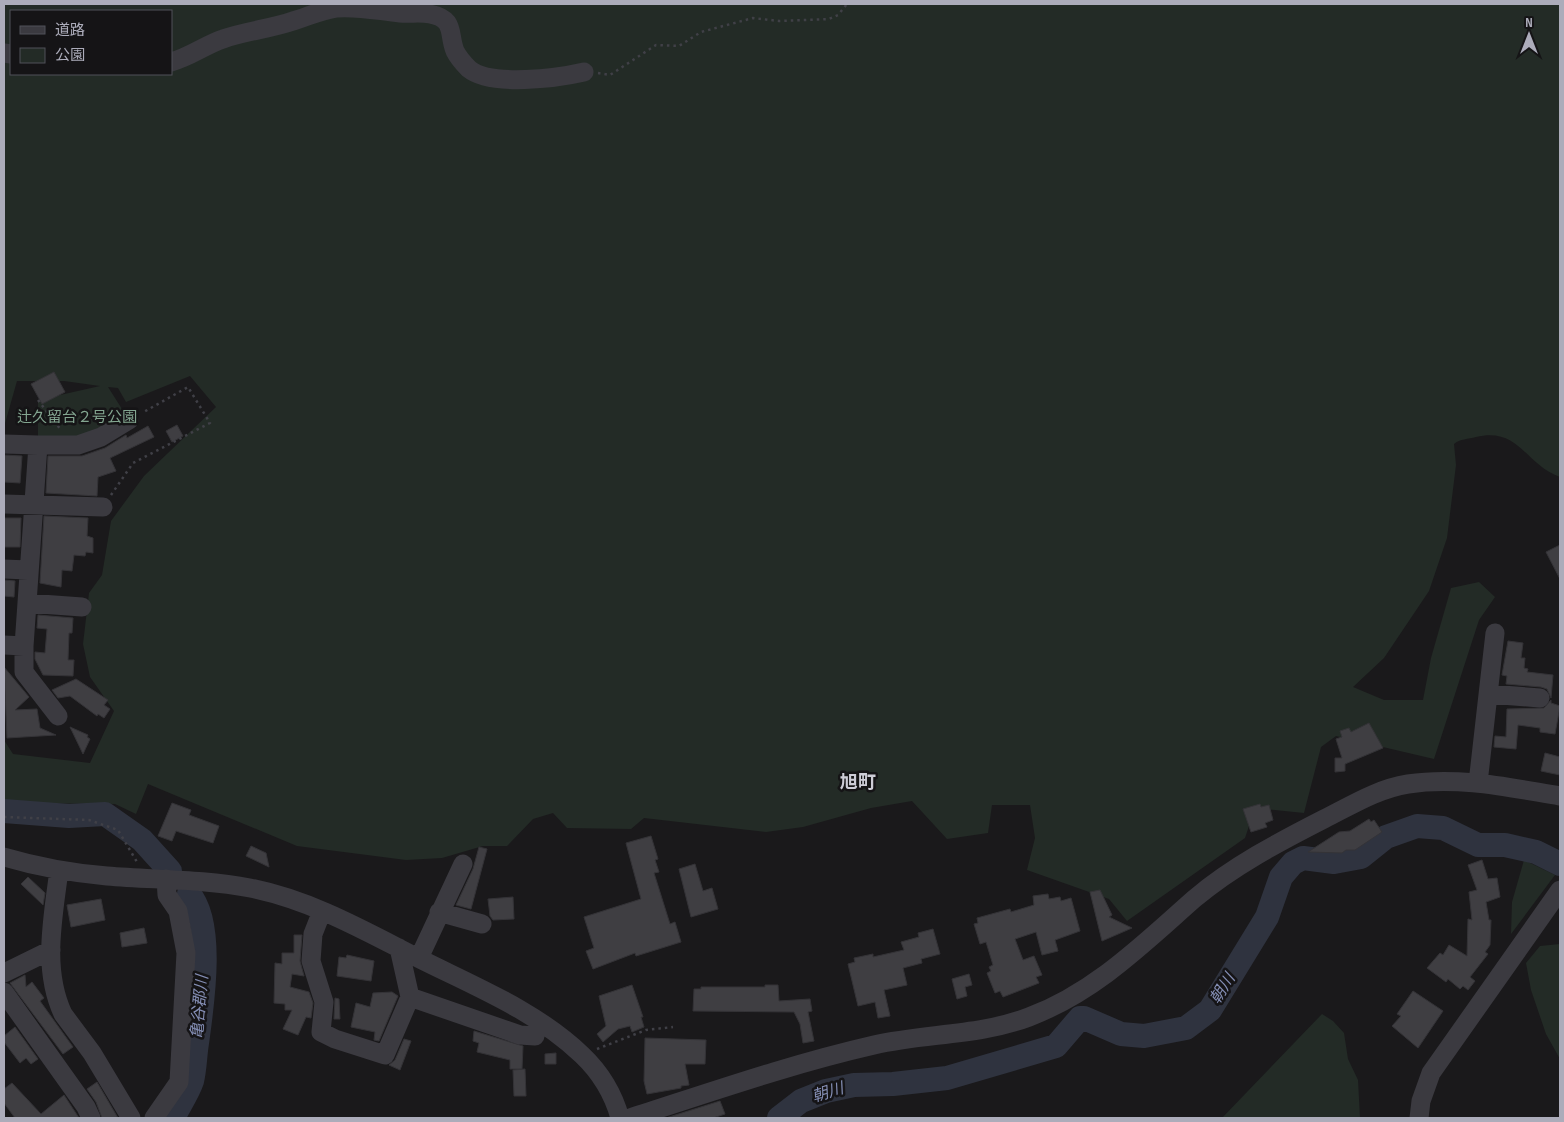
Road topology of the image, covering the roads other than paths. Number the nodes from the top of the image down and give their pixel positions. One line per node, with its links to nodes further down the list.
1 (172, 62): 2 (street)
2 (584, 72)
3 (129, 420): 5 (street)
4 (4, 444): 5 (street)
5 (38, 445): 7 (street)
6 (4, 504): 7 (street)
7 (34, 506): 8 (street); 10 (street)
8 (103, 507)
9 (4, 569): 10 (street)
10 (28, 570): 11 (street)
11 (27, 603): 12 (street); 15 (street)
12 (82, 607)
13 (1495, 633): 16 (street)
14 (4, 645): 15 (street)
15 (24, 646): 18 (street)
16 (1489, 694): 17 (street); 19 (street)
17 (1540, 698)
18 (58, 716)
19 (1478, 783): 20 (street); 40 (street)
20 (1560, 796)
21 (4, 857): 23 (street)
22 (463, 864): 27 (street)
23 (59, 870): 24 (street); 30 (street)
24 (166, 879): 26 (street); 38 (street)
25 (1560, 890): 41 (street)
26 (322, 911): 29 (street); 34 (street)
27 (439, 912): 28 (street); 31 (street)
28 (482, 924)
29 (399, 948): 31 (street); 34 (street)
30 (51, 950): 32 (street); 37 (street)
31 (419, 958): 39 (street)
32 (4, 973)
33 (4, 992): 36 (street)
34 (410, 997): 35 (street)
35 (534, 1036)
36 (91, 1118)
37 (131, 1118)
38 (154, 1118)
39 (620, 1118)
40 (630, 1118)
41 (1420, 1118)

